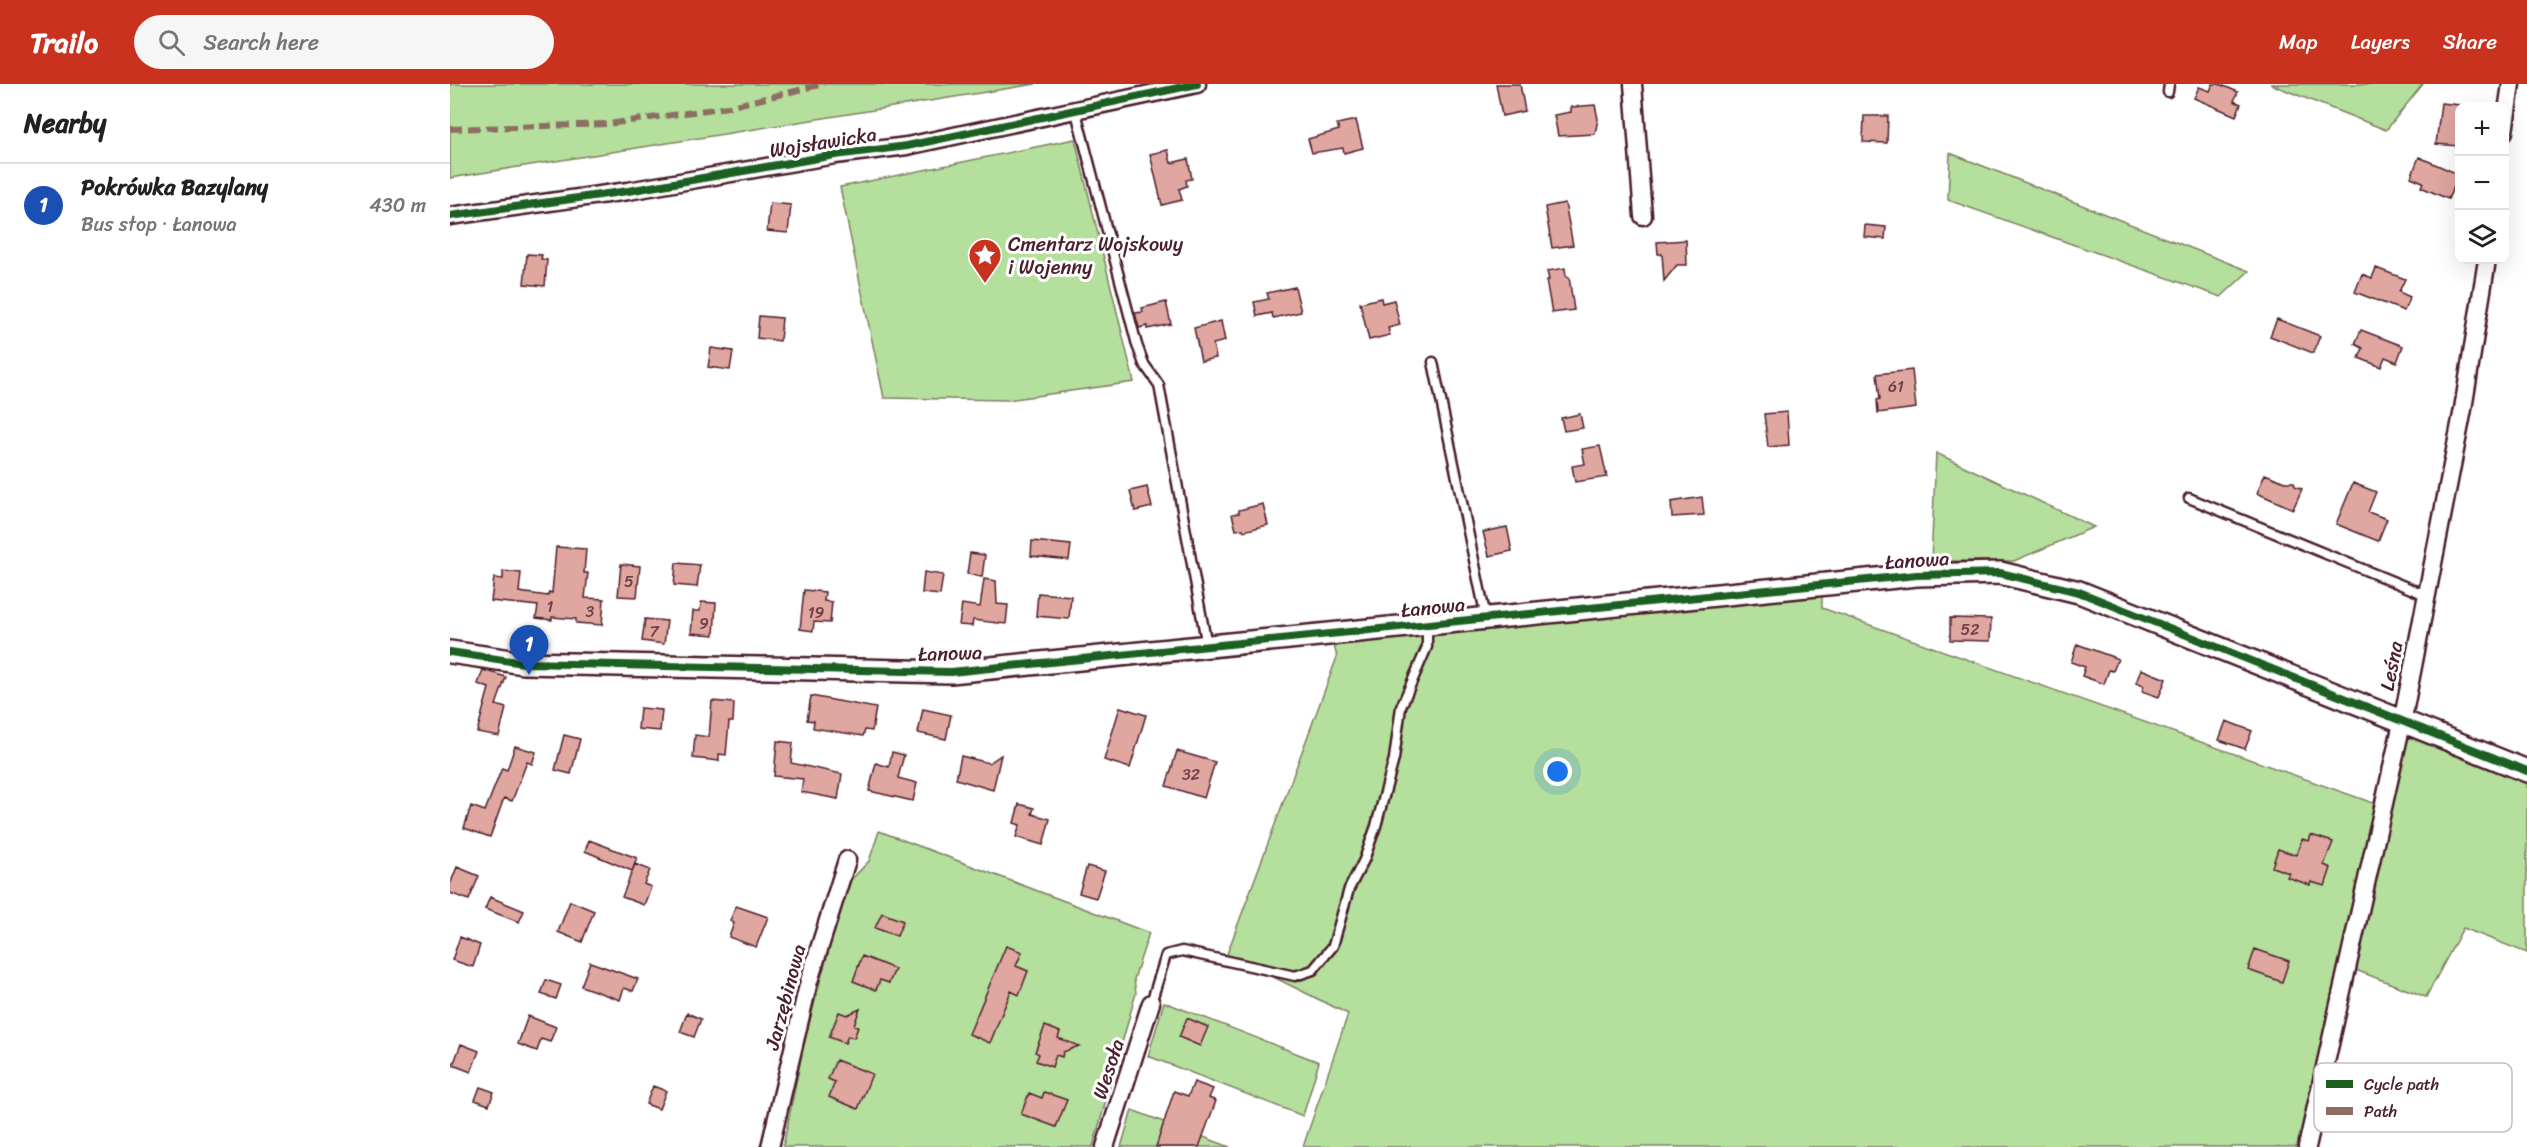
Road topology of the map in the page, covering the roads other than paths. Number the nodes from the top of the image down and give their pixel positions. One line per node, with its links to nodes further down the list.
1 (1197, 84): 5 (street, Wojsławicka)
2 (1633, 84): 7 (street)
3 (2511, 84): 4 (street)
4 (2509, 102)
5 (1076, 112): 6 (street, Wojsławicka); 14 (lane)
6 (450, 216)
7 (1643, 216)
8 (2486, 264): 11 (street, Leśna)
9 (1432, 362): 12 (lane)
10 (2189, 498): 11 (lane)
11 (2426, 595): 16 (street, Leśna)
12 (1486, 618): 13 (street, Łanowa); 16 (street, Łanowa)
13 (1427, 624): 14 (street, Łanowa); 19 (lane)
14 (1207, 646): 15 (street, Łanowa)
15 (450, 652)
16 (2398, 721): 17 (street, Łanowa); 20 (street, Leśna)
17 (2527, 771)
18 (847, 860): 22 (street, Jarzębinowa)
19 (1151, 1003): 23 (street, Wesoła)
20 (2325, 1063)
21 (2314, 1114): 24 (street, Leśna)
22 (770, 1147)
23 (1105, 1147)
24 (2307, 1147)

